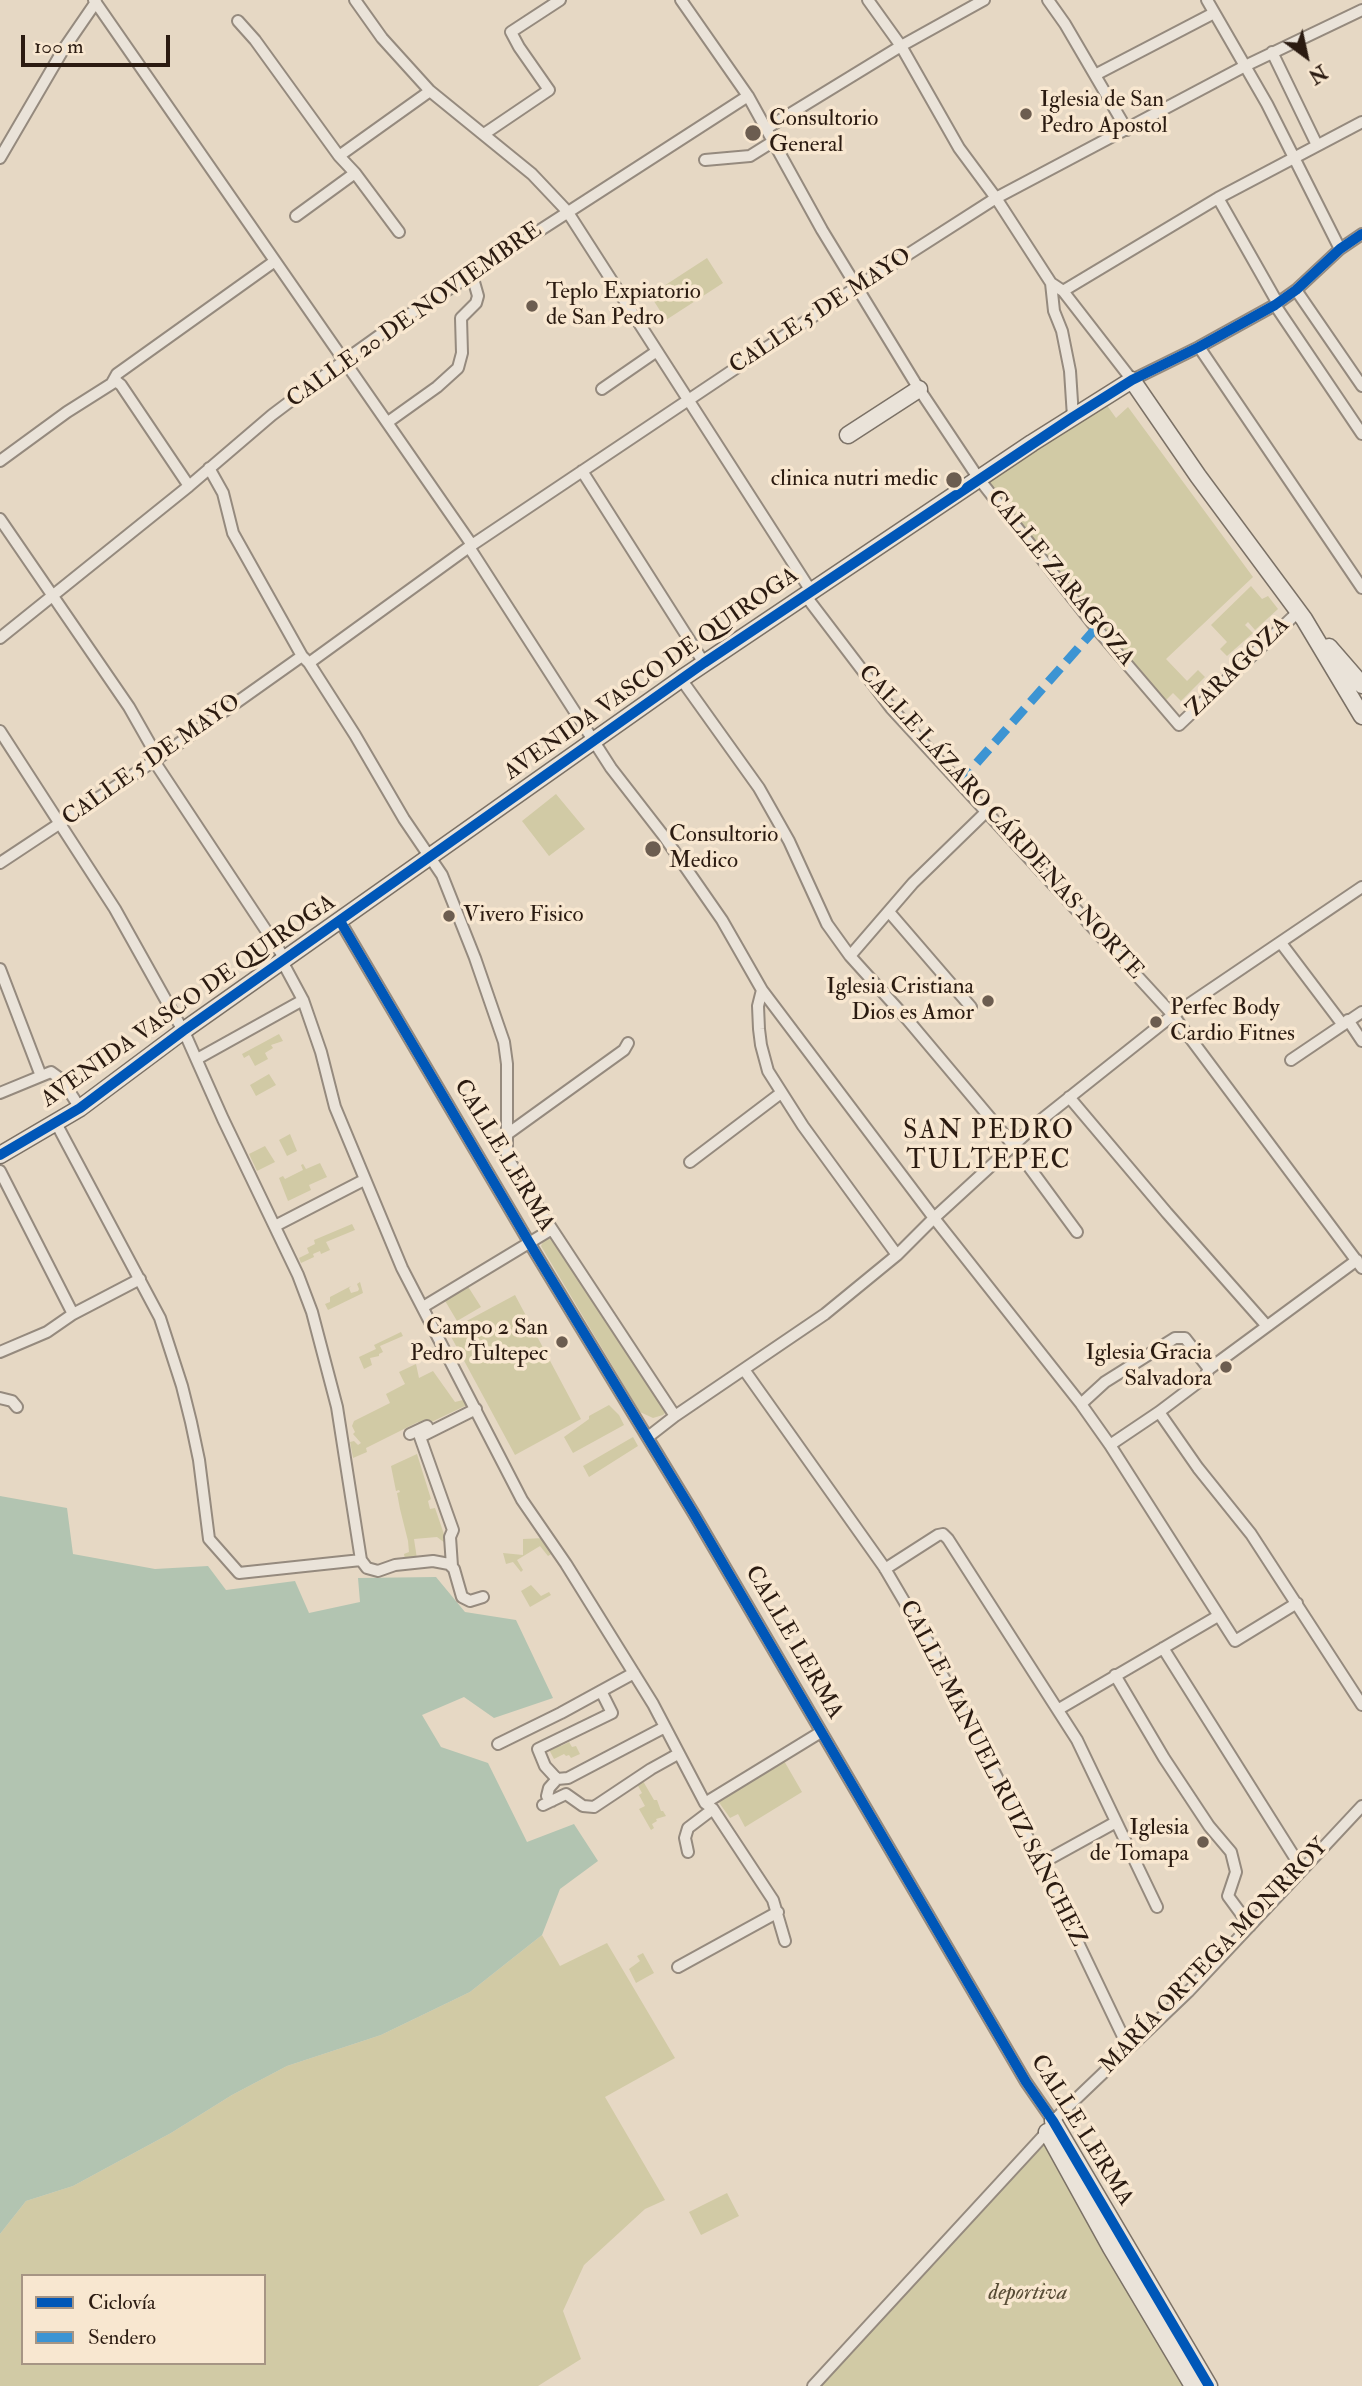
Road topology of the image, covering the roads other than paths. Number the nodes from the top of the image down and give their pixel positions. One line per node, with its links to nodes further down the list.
1 (355, 0): 16 (street, CALLE LÁZARO CÁRDENAS NORTE)
2 (560, 0): 21 (street)
3 (681, 0): 17 (street, CALLE ZARAGOZA)
4 (868, 0): 12 (street)
5 (984, 0): 12 (street)
6 (1048, 0): 15 (street)
7 (1207, 0): 10 (street)
8 (95, 1): 25 (street); 36 (street)
9 (1362, 10): 13 (street, CALLE 5 DE MAYO)
10 (1214, 13): 14 (street); 15 (street)
11 (238, 21): 24 (street)
12 (901, 46): 19 (street); 29 (street)
13 (1272, 52): 14 (street, CALLE 5 DE MAYO); 23 (street)
14 (1245, 66): 20 (street, CALLE 5 DE MAYO); 26 (street)
15 (1095, 75): 20 (street)
16 (430, 91): 21 (street, CALLE LÁZARO CÁRDENAS NORTE); 24 (street)
17 (748, 96): 19 (street, CALLE ZARAGOZA); 31 (street, CALLE 20 DE NOVIEMBRE)
18 (1362, 122): 23 (street)
19 (767, 128): 22 (street, CALLE ZARAGOZA)
20 (1127, 130): 29 (street, CALLE 5 DE MAYO)
21 (484, 134): 31 (street, CALLE LÁZARO CÁRDENAS NORTE)
22 (774, 141): 27 (street); 39 (street, CALLE ZARAGOZA)
23 (1317, 145): 26 (street)
24 (338, 156): 28 (street)
25 (0, 158)
26 (1294, 158): 30 (street); 35 (street)
27 (705, 160)
28 (355, 173): 32 (street); 33 (street)
29 (996, 198): 38 (street); 39 (street, CALLE 5 DE MAYO)
30 (1217, 198): 41 (street); 42 (street)
31 (568, 212): 37 (street, CALLE 20 DE NOVIEMBRE); 44 (street, CALLE LÁZARO CÁRDENAS NORTE)
32 (296, 216)
33 (399, 232)
34 (1362, 234): 35 (street, AVENIDA VASCO DE QUIROGA)
35 (1340, 249): 40 (street, AVENIDA VASCO DE QUIROGA)
36 (275, 261): 45 (street); 47 (street)
37 (472, 275): 45 (street, CALLE 20 DE NOVIEMBRE); 53 (street)
38 (1051, 284): 41 (street); 52 (street)
39 (857, 287): 50 (street, CALLE ZARAGOZA); 51 (street, CALLE 5 DE MAYO)
40 (1296, 290): 42 (street, AVENIDA VASCO DE QUIROGA); 48 (street)
41 (1063, 291): 46 (street)
42 (1276, 304): 43 (street, AVENIDA VASCO DE QUIROGA); 54 (street)
43 (1199, 347): 46 (street, AVENIDA VASCO DE QUIROGA); 63 (street)
44 (657, 351): 49 (street); 51 (street, CALLE LÁZARO CÁRDENAS NORTE)
45 (345, 360): 53 (street); 57 (street, CALLE 20 DE NOVIEMBRE)
46 (1132, 380): 52 (street, AVENIDA VASCO DE QUIROGA); 66 (street)
47 (114, 382): 56 (street); 60 (street)
48 (1362, 386)
49 (602, 389)
50 (919, 389): 55 (street); 59 (street, CALLE ZARAGOZA)
51 (689, 400): 58 (street, CALLE 5 DE MAYO); 64 (street, CALLE LÁZARO CÁRDENAS NORTE)
52 (1073, 417): 59 (street, AVENIDA VASCO DE QUIROGA)
53 (388, 422): 62 (street)
54 (1362, 434)
55 (848, 435)
56 (0, 461)
57 (209, 468): 60 (street, CALLE 20 DE NOVIEMBRE); 68 (street)
58 (582, 471): 62 (street, CALLE 5 DE MAYO); 69 (street)
59 (979, 478): 64 (street, AVENIDA VASCO DE QUIROGA); 73 (street, CALLE ZARAGOZA)
60 (189, 486): 65 (street, CALLE 20 DE NOVIEMBRE)
61 (0, 519): 65 (street)
62 (470, 546): 68 (street, CALLE 5 DE MAYO); 75 (street)
63 (1362, 588)
64 (808, 593): 69 (street, AVENIDA VASCO DE QUIROGA); 77 (street, CALLE LÁZARO CÁRDENAS NORTE)
65 (51, 595): 67 (street, CALLE 20 DE NOVIEMBRE); 76 (street)
66 (1301, 615): 71 (street); 72 (street); 73 (street, ZARAGOZA)
67 (0, 638)
68 (305, 659): 76 (street, CALLE 5 DE MAYO); 79 (street)
69 (704, 663): 70 (street, AVENIDA VASCO DE QUIROGA)
70 (681, 679): 75 (street, AVENIDA VASCO DE QUIROGA); 85 (street)
71 (1362, 685)
72 (1362, 716)
73 (1179, 725)
74 (0, 730): 78 (street)
75 (593, 740): 79 (street, AVENIDA VASCO DE QUIROGA); 88 (street)
76 (156, 759): 78 (street, CALLE 5 DE MAYO); 86 (street)
77 (986, 812): 82 (street); 92 (street, CALLE LÁZARO CÁRDENAS NORTE)
78 (60, 824): 80 (street, CALLE 5 DE MAYO); 94 (street)
79 (430, 857): 83 (street, AVENIDA VASCO DE QUIROGA); 105 (street)
80 (0, 863)
81 (1362, 887): 84 (street)
82 (890, 913): 85 (street); 90 (street)
83 (340, 921): 86 (street, AVENIDA VASCO DE QUIROGA); 110 (street, CALLE LERMA)
84 (1281, 943): 92 (street); 93 (street)
85 (850, 956): 106 (street)
86 (284, 960): 89 (street); 94 (street, AVENIDA VASCO DE QUIROGA)
87 (0, 969): 99 (street)
88 (762, 990): 101 (street); 113 (street)
89 (303, 1000): 97 (street); 112 (street)
90 (971, 1007)
91 (1362, 1012): 93 (street)
92 (1173, 1015): 102 (street); 119 (street, CALLE LÁZARO CÁRDENAS NORTE)
93 (1346, 1023): 95 (street); 98 (street)
94 (183, 1031): 97 (street); 103 (street, AVENIDA VASCO DE QUIROGA)
95 (1362, 1041)
96 (628, 1043): 105 (street)
97 (197, 1059): 114 (street)
98 (1290, 1060)
99 (41, 1076): 100 (street); 103 (street)
100 (0, 1093)
101 (781, 1093): 109 (street); 118 (street)
102 (1069, 1097): 106 (street); 123 (street)
103 (79, 1108): 104 (street, AVENIDA VASCO DE QUIROGA)
104 (56, 1123): 107 (street, AVENIDA VASCO DE QUIROGA); 120 (street)
105 (506, 1135): 108 (street)
106 (1013, 1145): 113 (street); 116 (street)
107 (0, 1155)
108 (507, 1157): 110 (street); 115 (street)
109 (691, 1162)
110 (486, 1169): 117 (street, CALLE LERMA)
111 (0, 1171): 122 (street)
112 (364, 1180): 114 (street); 121 (street)
113 (933, 1218): 118 (street); 128 (street)
114 (275, 1226): 136 (street)
115 (552, 1228): 117 (street); 132 (street)
116 (1077, 1232)
117 (529, 1241): 121 (street); 134 (street, CALLE LERMA)
118 (897, 1255): 126 (street)
119 (1359, 1258): 123 (street)
120 (140, 1279): 122 (street); 136 (street)
121 (423, 1307): 129 (street)
122 (73, 1314): 124 (street)
123 (1266, 1325): 125 (street)
124 (0, 1353)
125 (1209, 1369): 128 (street); 131 (street)
126 (745, 1371): 132 (street); 138 (street, CALLE MANUEL RUIZ SÁNCHEZ)
127 (0, 1398): 130 (street)
128 (1081, 1404): 135 (street)
129 (475, 1406): 133 (street); 137 (street); 143 (street)
130 (17, 1407)
131 (1159, 1412): 135 (street); 140 (street)
132 (675, 1416): 134 (street)
133 (410, 1434)
134 (648, 1437): 149 (street, CALLE LERMA)
135 (1110, 1445): 141 (street)
136 (364, 1564): 137 (street)
137 (452, 1566): 139 (street)
138 (885, 1569): 147 (street); 157 (street, CALLE MANUEL RUIZ SÁNCHEZ)
139 (483, 1597)
140 (1297, 1603): 141 (street); 146 (street)
141 (1219, 1616): 142 (street)
142 (1163, 1648): 144 (street); 158 (street)
143 (634, 1673): 145 (street); 148 (street)
144 (1115, 1675): 147 (street); 161 (street)
145 (601, 1691): 150 (street); 152 (street)
146 (1362, 1705)
147 (1059, 1709): 155 (street)
148 (664, 1727): 151 (street); 152 (street)
149 (821, 1732): 153 (street); 165 (street, CALLE LERMA)
150 (498, 1744)
151 (678, 1754): 152 (street); 153 (street)
152 (557, 1779)
153 (709, 1806): 156 (street); 160 (street)
154 (1362, 1806): 158 (street, MARÍA ORTEGA MONRROY)
155 (1116, 1822): 157 (street); 159 (street)
156 (688, 1852)
157 (1040, 1864): 164 (street, CALLE MANUEL RUIZ SÁNCHEZ)
158 (1302, 1869): 161 (street, MARÍA ORTEGA MONRROY)
159 (1157, 1906)
160 (778, 1912): 162 (street); 163 (street)
161 (1250, 1926): 164 (street, MARÍA ORTEGA MONRROY)
162 (785, 1941)
163 (678, 1968)
164 (1128, 2047): 165 (street, MARÍA ORTEGA MONRROY)
165 (1050, 2126): 166 (street, CALLE LERMA); 167 (street, MARÍA ORTEGA MONRROY)
166 (1192, 2375): 168 (street, CALLE LERMA)
167 (813, 2386)
168 (1209, 2386)

